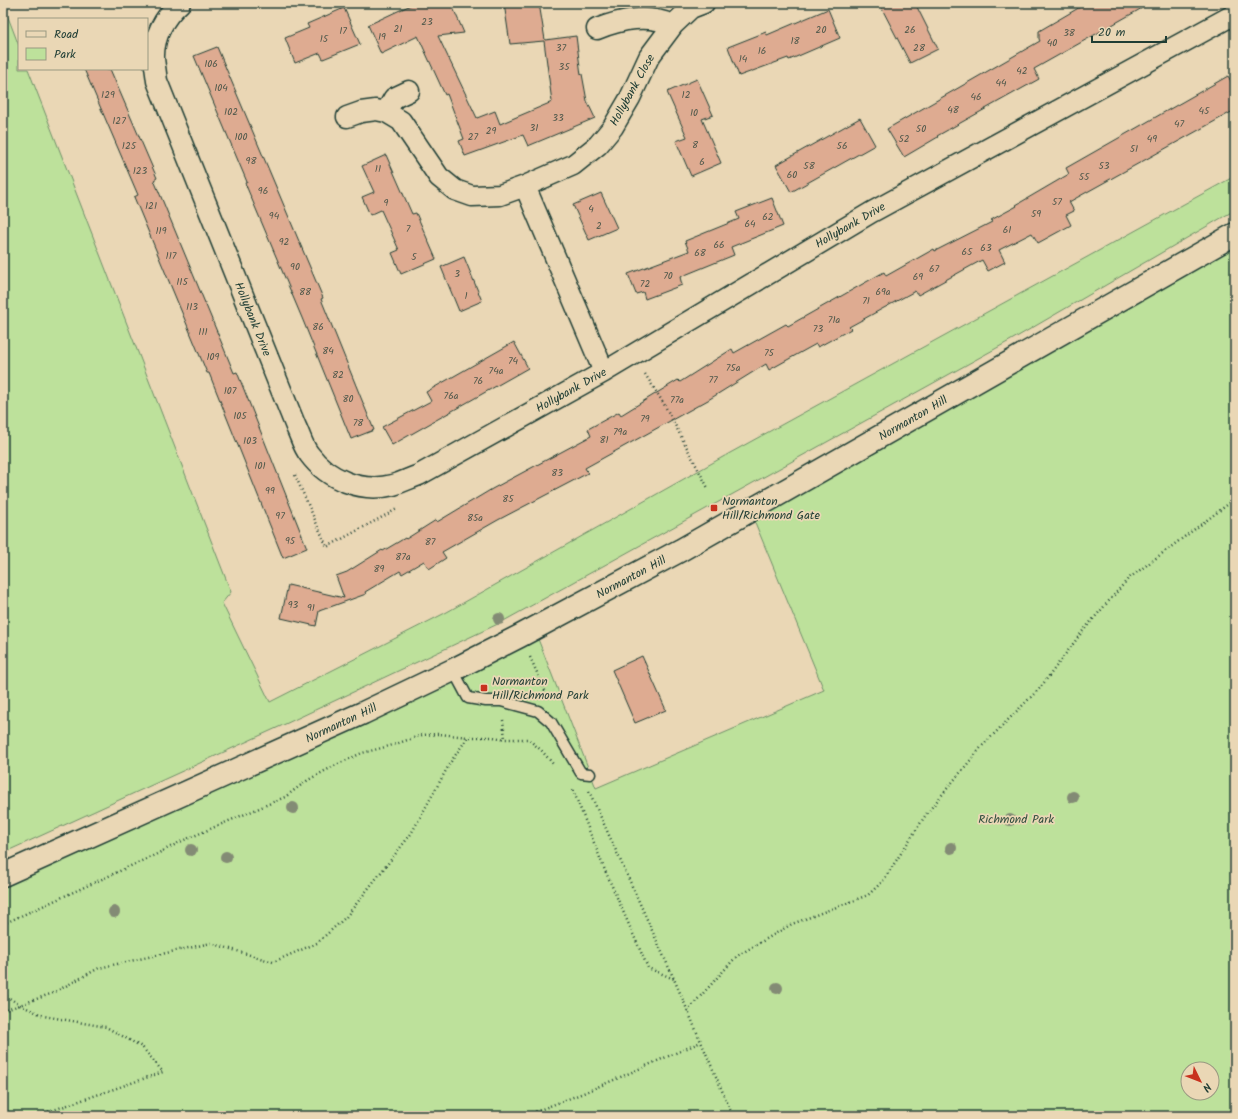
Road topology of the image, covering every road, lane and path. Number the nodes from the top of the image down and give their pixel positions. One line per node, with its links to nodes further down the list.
1 (180, 3): 12 (street, Hollybank Drive)
2 (704, 3): 4 (street, Hollybank Close)
3 (1235, 14): 12 (street, Hollybank Drive)
4 (673, 25): 5 (street); 9 (street, Hollybank Close)
5 (597, 29)
6 (409, 91): 7 (street)
7 (386, 112): 8 (street); 9 (street, Hollybank Close)
8 (347, 117)
9 (525, 186): 12 (street)
10 (1235, 234): 18 (main road, Normanton Hill)
11 (642, 370): 14 (path)
12 (604, 372)
13 (294, 472): 16 (path)
14 (708, 488)
15 (1235, 499): 30 (path)
16 (397, 509)
17 (529, 654): 19 (path)
18 (453, 670): 22 (lane); 24 (main road, Normanton Hill)
19 (549, 701)
20 (468, 737): 21 (path); 25 (path); 28 (path)
21 (556, 768)
22 (585, 773): 26 (path)
23 (570, 785): 26 (path)
24 (3, 875)
25 (3, 924)
26 (674, 979): 30 (path)
27 (3, 994): 28 (path)
28 (20, 1005): 29 (path); 32 (path)
29 (3, 1011)
30 (687, 1011): 31 (path)
31 (701, 1042): 33 (path); 34 (path)
32 (36, 1116)
33 (524, 1116)
34 (733, 1116)

